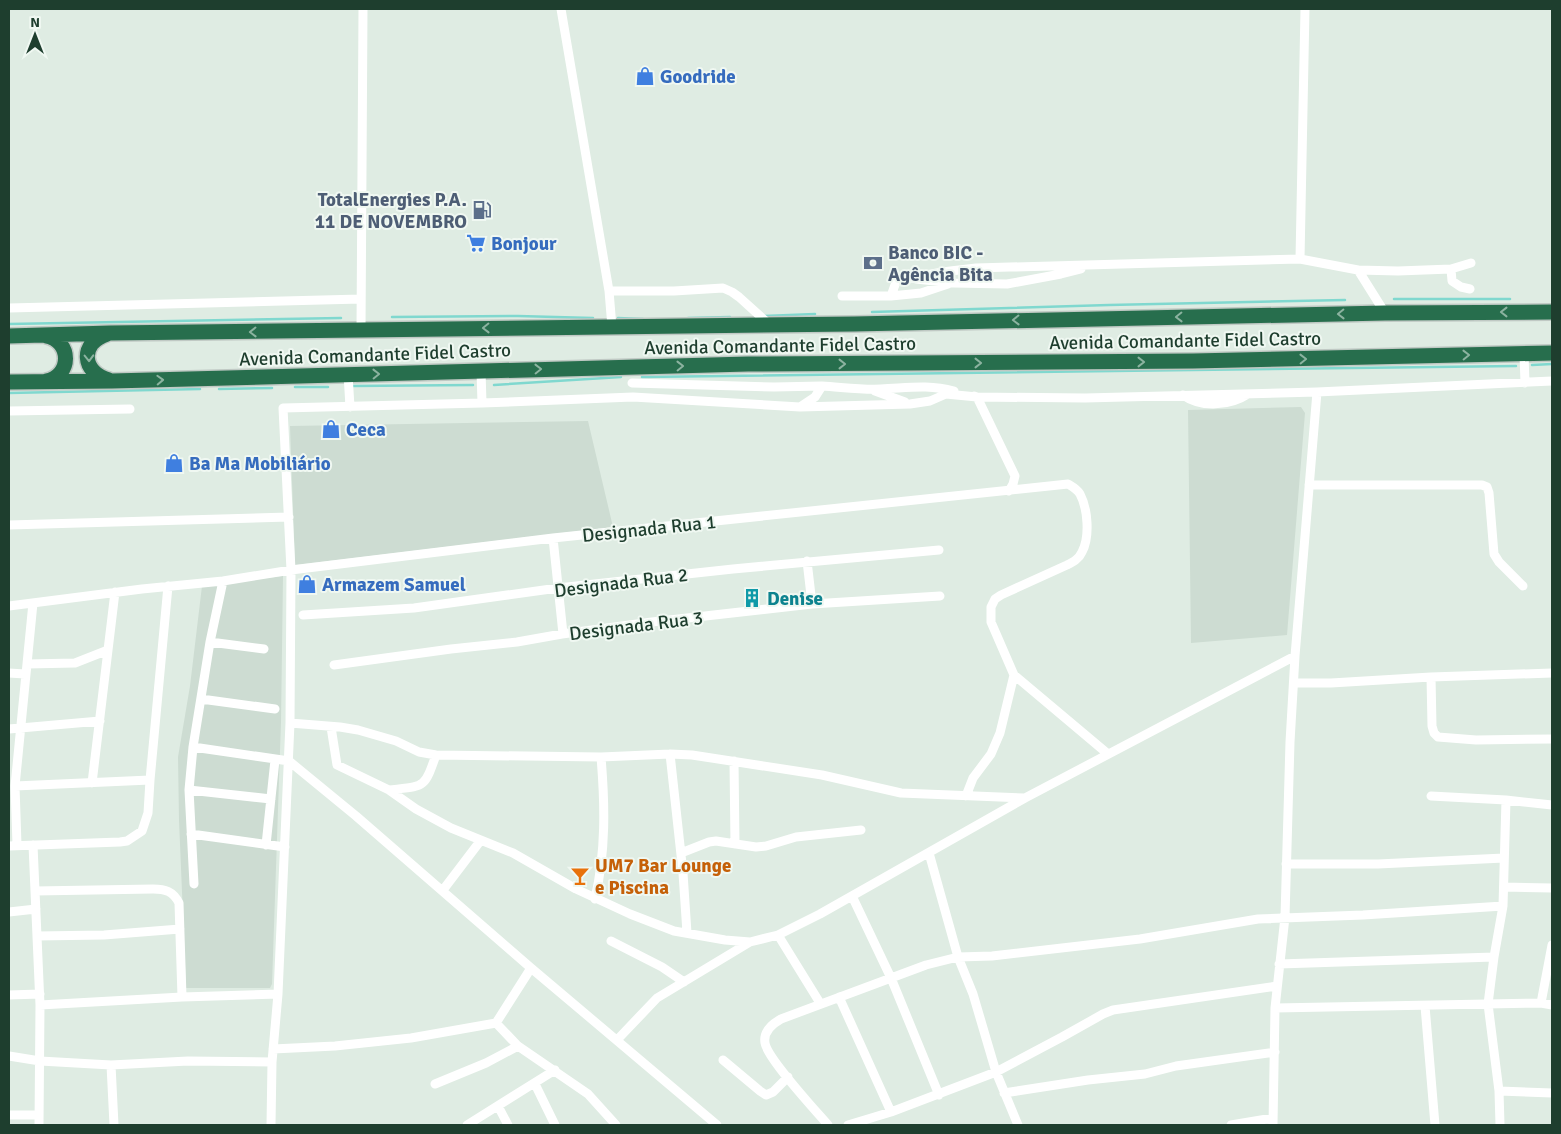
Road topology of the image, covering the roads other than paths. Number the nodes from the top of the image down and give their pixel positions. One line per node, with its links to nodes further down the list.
1 (363, 9): 15 (street)
2 (562, 9): 12 (street)
3 (1305, 9): 4 (street)
4 (1300, 260): 6 (street); 8 (street)
5 (1471, 263): 7 (street)
6 (1095, 265): 9 (street); 10 (street)
7 (1451, 269): 8 (street); 11 (street)
8 (1358, 270): 18 (street)
9 (908, 278): 10 (street); 14 (street)
10 (952, 283): 14 (street)
11 (1470, 289)
12 (609, 291): 19 (street); 20 (street)
13 (842, 296): 14 (street)
14 (891, 296)
15 (361, 299): 16 (street); 21 (street)
16 (9, 308)
17 (1552, 312): 18 (highway, Avenida Comandante Fidel Castro, one-way to 18)
18 (1385, 313): 19 (highway, Avenida Comandante Fidel Castro, one-way to 19)
19 (770, 325): 20 (highway, Avenida Comandante Fidel Castro)
20 (612, 326): 21 (highway, Avenida Comandante Fidel Castro, one-way to 21)
21 (361, 330): 22 (highway, Avenida Comandante Fidel Castro, one-way to 22)
22 (110, 333): 24 (highway, Avenida Comandante Fidel Castro); 31 (highway, one-way to 31)
23 (9, 336): 24 (highway, Avenida Comandante Fidel Castro)
24 (43, 336): 30 (highway)
25 (1552, 353): 26 (highway, Avenida Comandante Fidel Castro)
26 (1524, 354): 27 (highway, Avenida Comandante Fidel Castro, one-way to 26); 35 (street)
27 (631, 367): 28 (highway, Avenida Comandante Fidel Castro, one-way to 27); 34 (street)
28 (481, 371): 29 (highway, Avenida Comandante Fidel Castro, one-way to 28); 41 (street)
29 (348, 374): 31 (highway, Avenida Comandante Fidel Castro, one-way to 29); 43 (street)
30 (44, 381): 31 (highway, Avenida Comandante Fidel Castro); 33 (highway, Avenida Comandante Fidel Castro)
31 (112, 381)
32 (1552, 381): 35 (street)
33 (9, 382)
34 (632, 383): 36 (street); 39 (street)
35 (1525, 383): 38 (street)
36 (822, 386): 37 (street); 44 (street)
37 (870, 389): 40 (street); 42 (street)
38 (1318, 392): 40 (street); 47 (street)
39 (633, 397): 41 (street); 44 (street)
40 (977, 397): 42 (street); 48 (street)
41 (482, 403): 43 (street)
42 (910, 404): 44 (street)
43 (350, 407): 49 (street)
44 (800, 407)
45 (130, 409): 46 (street)
46 (9, 411)
47 (1309, 485): 57 (street); 69 (street)
48 (1008, 491): 51 (street, Designada Rua 1); 75 (street, Designada Rua 1)
49 (289, 517): 50 (street); 54 (street)
50 (9, 525)
51 (553, 538): 54 (street, Designada Rua 1); 58 (street)
52 (939, 550): 53 (street, Designada Rua 2)
53 (807, 561): 58 (street, Designada Rua 2); 62 (street)
54 (291, 570): 55 (street, Designada Rua 1); 81 (street)
55 (223, 581): 56 (street, Designada Rua 1); 66 (street)
56 (168, 586): 59 (street, Designada Rua 1); 94 (street)
57 (1523, 586)
58 (558, 588): 64 (street, Designada Rua 2); 65 (street)
59 (115, 592): 61 (street, Designada Rua 1); 68 (street)
60 (940, 596): 62 (street, Designada Rua 3)
61 (33, 603): 63 (street, Designada Rua 1); 70 (street)
62 (812, 604): 65 (street, Designada Rua 3)
63 (9, 606)
64 (303, 615)
65 (563, 634): 71 (street, Designada Rua 3)
66 (210, 642): 67 (street); 78 (street)
67 (264, 649)
68 (108, 650): 70 (street); 80 (street)
69 (1295, 656): 77 (street); 88 (street)
70 (27, 664): 74 (street)
71 (334, 665)
72 (1552, 672): 76 (street)
73 (9, 673): 74 (street)
74 (26, 674): 83 (street)
75 (1014, 675): 88 (street); 99 (street)
76 (1431, 677): 77 (street); 85 (street)
77 (1294, 683): 116 (street)
78 (201, 699): 79 (street); 86 (street)
79 (275, 709)
80 (100, 720): 83 (street); 95 (street)
81 (290, 724): 82 (street); 92 (street)
82 (331, 726): 89 (street); 98 (street)
83 (19, 728): 84 (street); 96 (street)
84 (9, 729)
85 (1552, 739)
86 (193, 747): 91 (street); 97 (street)
87 (670, 754): 90 (street); 93 (street); 113 (street)
88 (1108, 754): 101 (street)
89 (436, 755): 90 (street); 98 (street)
90 (601, 756): 123 (street)
91 (275, 760): 92 (street); 102 (street)
92 (288, 761): 112 (street); 120 (street)
93 (734, 761): 99 (street); 109 (street)
94 (150, 780): 95 (street); 110 (street)
95 (92, 783): 96 (street)
96 (15, 786): 111 (street)
97 (189, 790): 102 (street); 106 (street)
98 (389, 790): 107 (street)
99 (966, 796): 101 (street)
100 (1431, 796): 103 (street)
101 (1025, 798): 114 (street)
102 (271, 799): 108 (street)
103 (1506, 800): 104 (street); 115 (street)
104 (1552, 805)
105 (861, 830): 109 (street)
106 (191, 834): 108 (street); 117 (street)
107 (481, 840): 120 (street); 123 (street)
108 (266, 844): 112 (street)
109 (735, 844): 113 (street)
110 (33, 845): 111 (street); 121 (street)
111 (13, 846)
112 (285, 847): 143 (street)
113 (681, 853): 129 (street)
114 (929, 853): 122 (street); 135 (street)
115 (1504, 858): 116 (street); 118 (street)
116 (1286, 864): 127 (street)
117 (194, 884)
118 (1504, 887): 119 (street); 124 (street)
119 (1552, 888)
120 (443, 890): 138 (street)
121 (35, 891): 125 (street); 128 (street)
122 (852, 896): 130 (street); 139 (street)
123 (595, 899): 129 (street)
124 (1503, 906): 127 (street); 136 (street)
125 (36, 909): 126 (street); 131 (street)
126 (9, 912)
127 (1285, 917): 135 (street); 137 (street)
128 (180, 929): 131 (street); 145 (street)
129 (687, 933): 133 (street)
130 (778, 935): 133 (street); 147 (street)
131 (37, 936): 142 (street)
132 (610, 940): 140 (street)
133 (750, 942): 140 (street)
134 (1552, 945): 148 (street)
135 (958, 957): 139 (street); 165 (street)
136 (1494, 958): 137 (street); 149 (street)
137 (1279, 964): 141 (street)
138 (530, 968): 154 (street); 155 (street)
139 (890, 978): 146 (street); 172 (street)
140 (684, 982): 155 (street)
141 (1277, 986): 153 (street); 165 (street)
142 (40, 994): 144 (street); 150 (street)
143 (278, 994): 145 (street); 157 (street)
144 (9, 995)
145 (182, 997): 150 (street)
146 (839, 997): 147 (street); 174 (street)
147 (820, 1003): 166 (street)
148 (1541, 1003): 149 (street); 151 (street)
149 (1488, 1004): 152 (street); 169 (street)
150 (40, 1005): 160 (street)
151 (1552, 1005)
152 (1425, 1006): 153 (street); 190 (street)
153 (1275, 1008): 158 (street)
154 (496, 1023): 156 (street); 157 (street)
155 (617, 1040): 185 (street)
156 (518, 1046): 164 (street); 167 (street)
157 (273, 1049): 162 (street)
158 (1275, 1052): 170 (street); 177 (street)
159 (9, 1056): 160 (street)
160 (40, 1060): 163 (street); 176 (street)
161 (723, 1060): 166 (street)
162 (272, 1062): 163 (street); 180 (street)
163 (111, 1065): 179 (street)
164 (555, 1070): 168 (street); 184 (street)
165 (996, 1072): 170 (street); 172 (street)
166 (788, 1077): 186 (street)
167 (435, 1084)
168 (535, 1084): 173 (street); 183 (street)
169 (1499, 1091): 171 (street); 191 (street)
170 (1004, 1093): 188 (street)
171 (1552, 1093)
172 (939, 1095): 174 (street)
173 (498, 1106): 181 (street); 182 (street)
174 (891, 1112): 187 (street)
175 (9, 1115): 176 (street)
176 (38, 1115): 178 (street)
177 (1273, 1122): 189 (street)
178 (39, 1125)
179 (114, 1125)
180 (271, 1125)
181 (467, 1125)
182 (508, 1125)
183 (555, 1125)
184 (616, 1125)
185 (717, 1125)
186 (828, 1125)
187 (848, 1125)
188 (1018, 1125)
189 (1231, 1125)
190 (1435, 1125)
191 (1500, 1125)

